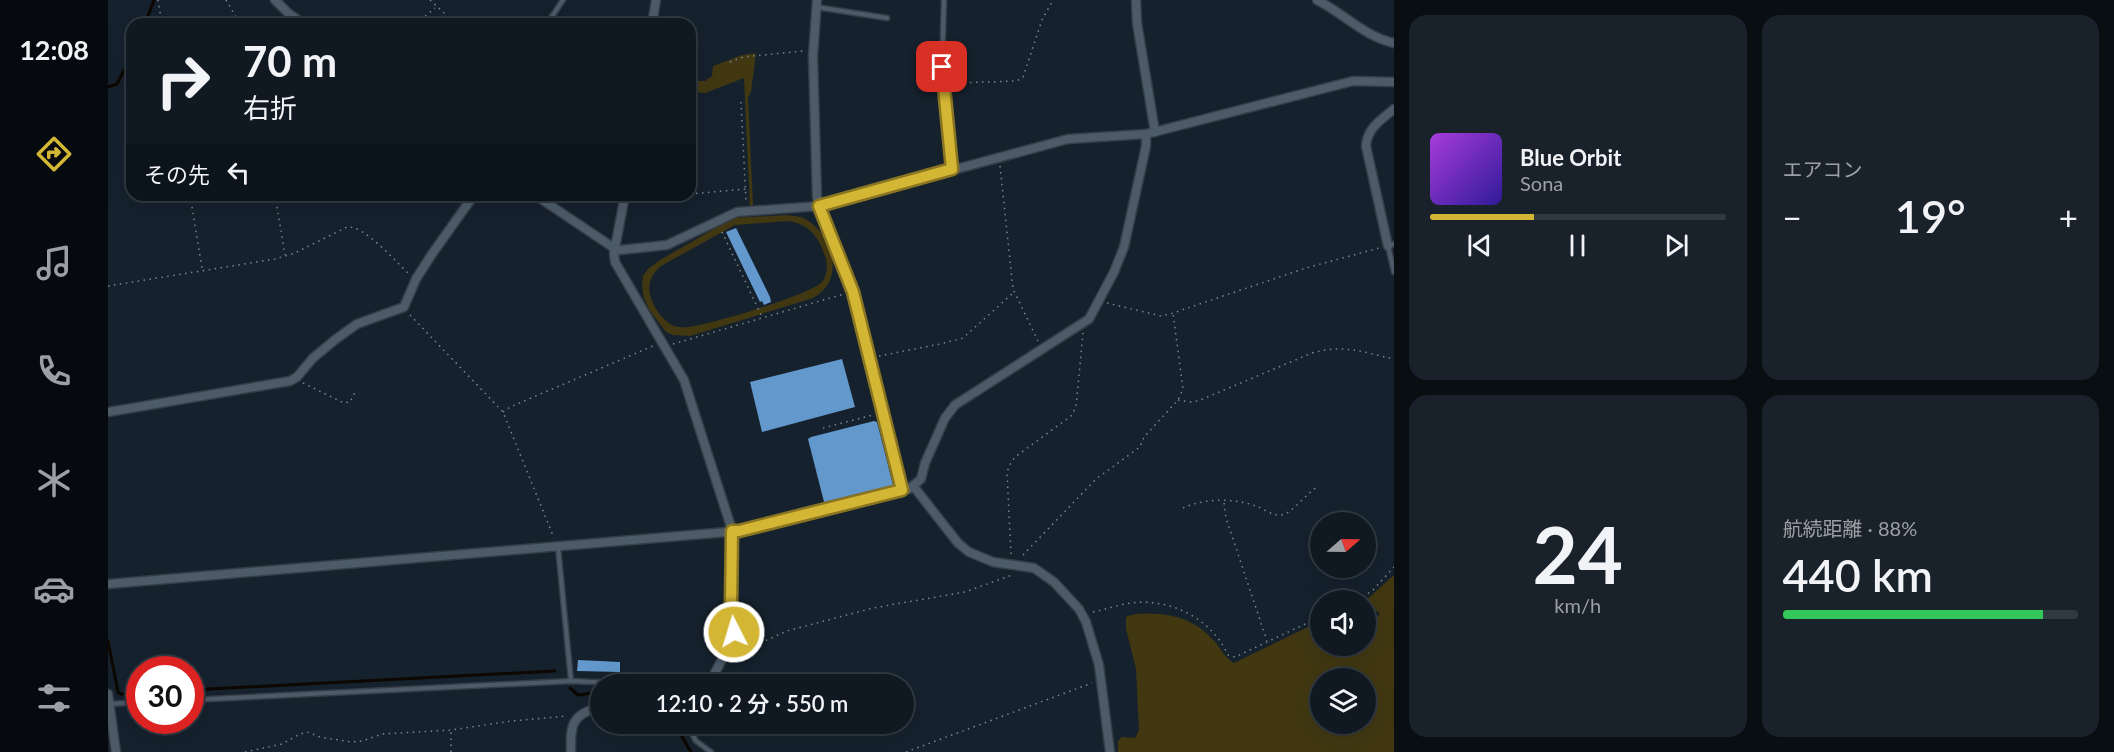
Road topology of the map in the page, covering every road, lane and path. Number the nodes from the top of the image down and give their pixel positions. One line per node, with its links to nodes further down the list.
1 (158, 0): 13 (path)
2 (226, 0): 14 (path)
3 (275, 0): 15 (street)
4 (430, 0): 12 (path)
5 (563, 0): 18 (lane)
6 (656, 0): 19 (street)
7 (944, 0): 25 (lane)
8 (1053, 0): 25 (path)
9 (1136, 0): 28 (street)
10 (1317, 0): 21 (street)
11 (817, 4): 20 (lane); 22 (street)
12 (436, 8): 16 (path); 17 (path)
13 (161, 18)
14 (236, 18)
15 (295, 18)
16 (424, 18)
17 (448, 18)
18 (551, 18)
19 (653, 18)
20 (887, 18)
21 (1394, 43)
22 (813, 50): 23 (path); 38 (street)
23 (730, 62)
24 (1394, 82): 28 (street)
25 (944, 83): 30 (lane)
26 (741, 102): 31 (path)
27 (1394, 109): 41 (street)
28 (1150, 133): 29 (street); 50 (street)
29 (998, 157): 30 (street); 49 (path)
30 (952, 169): 38 (street)
31 (746, 189): 32 (path); 39 (path)
32 (696, 193)
33 (191, 201): 44 (path)
34 (276, 201): 43 (path)
35 (470, 201): 46 (street)
36 (544, 201): 42 (street)
37 (624, 201): 42 (street)
38 (819, 206): 39 (street); 48 (street)
39 (747, 210): 42 (street)
40 (722, 232): 53 (path)
41 (1391, 245): 45 (lane); 52 (path)
42 (614, 248): 55 (street)
43 (285, 256): 44 (path); 46 (path)
44 (202, 270): 47 (path)
45 (1394, 272)
46 (416, 279): 51 (street)
47 (108, 286)
48 (853, 292): 53 (path); 57 (street)
49 (1014, 292): 56 (path); 57 (path)
50 (1100, 300): 52 (path); 54 (street)
51 (404, 307): 59 (street); 63 (path)
52 (1173, 313): 61 (path)
53 (762, 318): 55 (path)
54 (1081, 325): 56 (street); 73 (path)
55 (663, 344): 63 (path); 71 (street)
56 (1044, 349): 66 (street)
57 (869, 358): 64 (street)
58 (1394, 358): 61 (path)
59 (294, 379): 60 (path); 62 (street)
60 (356, 392)
61 (1178, 400): 74 (path)
62 (108, 412)
63 (503, 412): 72 (path)
64 (882, 412): 65 (path); 68 (street)
65 (823, 428)
66 (914, 487): 68 (street); 73 (street)
67 (1317, 487): 69 (path)
68 (902, 490): 71 (street)
69 (1224, 502): 70 (path); 81 (path)
70 (1183, 508)
71 (732, 531): 72 (street); 80 (street)
72 (558, 546): 76 (street); 84 (lane)
73 (1009, 564): 74 (street)
74 (1019, 564): 78 (street); 80 (path)
75 (1394, 567): 77 (path)
76 (108, 584)
77 (1373, 590)
78 (1084, 616): 81 (path); 83 (street)
79 (1310, 622): 81 (path)
80 (733, 639): 82 (street)
81 (1268, 643)
82 (714, 674)
83 (1102, 680): 99 (path); 100 (street)
84 (571, 681): 85 (lane); 87 (lane)
85 (590, 682)
86 (108, 694): 89 (street)
87 (204, 699)
88 (126, 703): 89 (lane)
89 (110, 704): 94 (street)
90 (590, 710): 91 (street)
91 (575, 719): 92 (path); 97 (street)
92 (451, 730): 95 (path); 96 (path)
93 (692, 734): 98 (lane)
94 (116, 752)
95 (245, 752)
96 (451, 752)
97 (571, 752)
98 (711, 752)
99 (906, 752)
100 (1110, 752)

